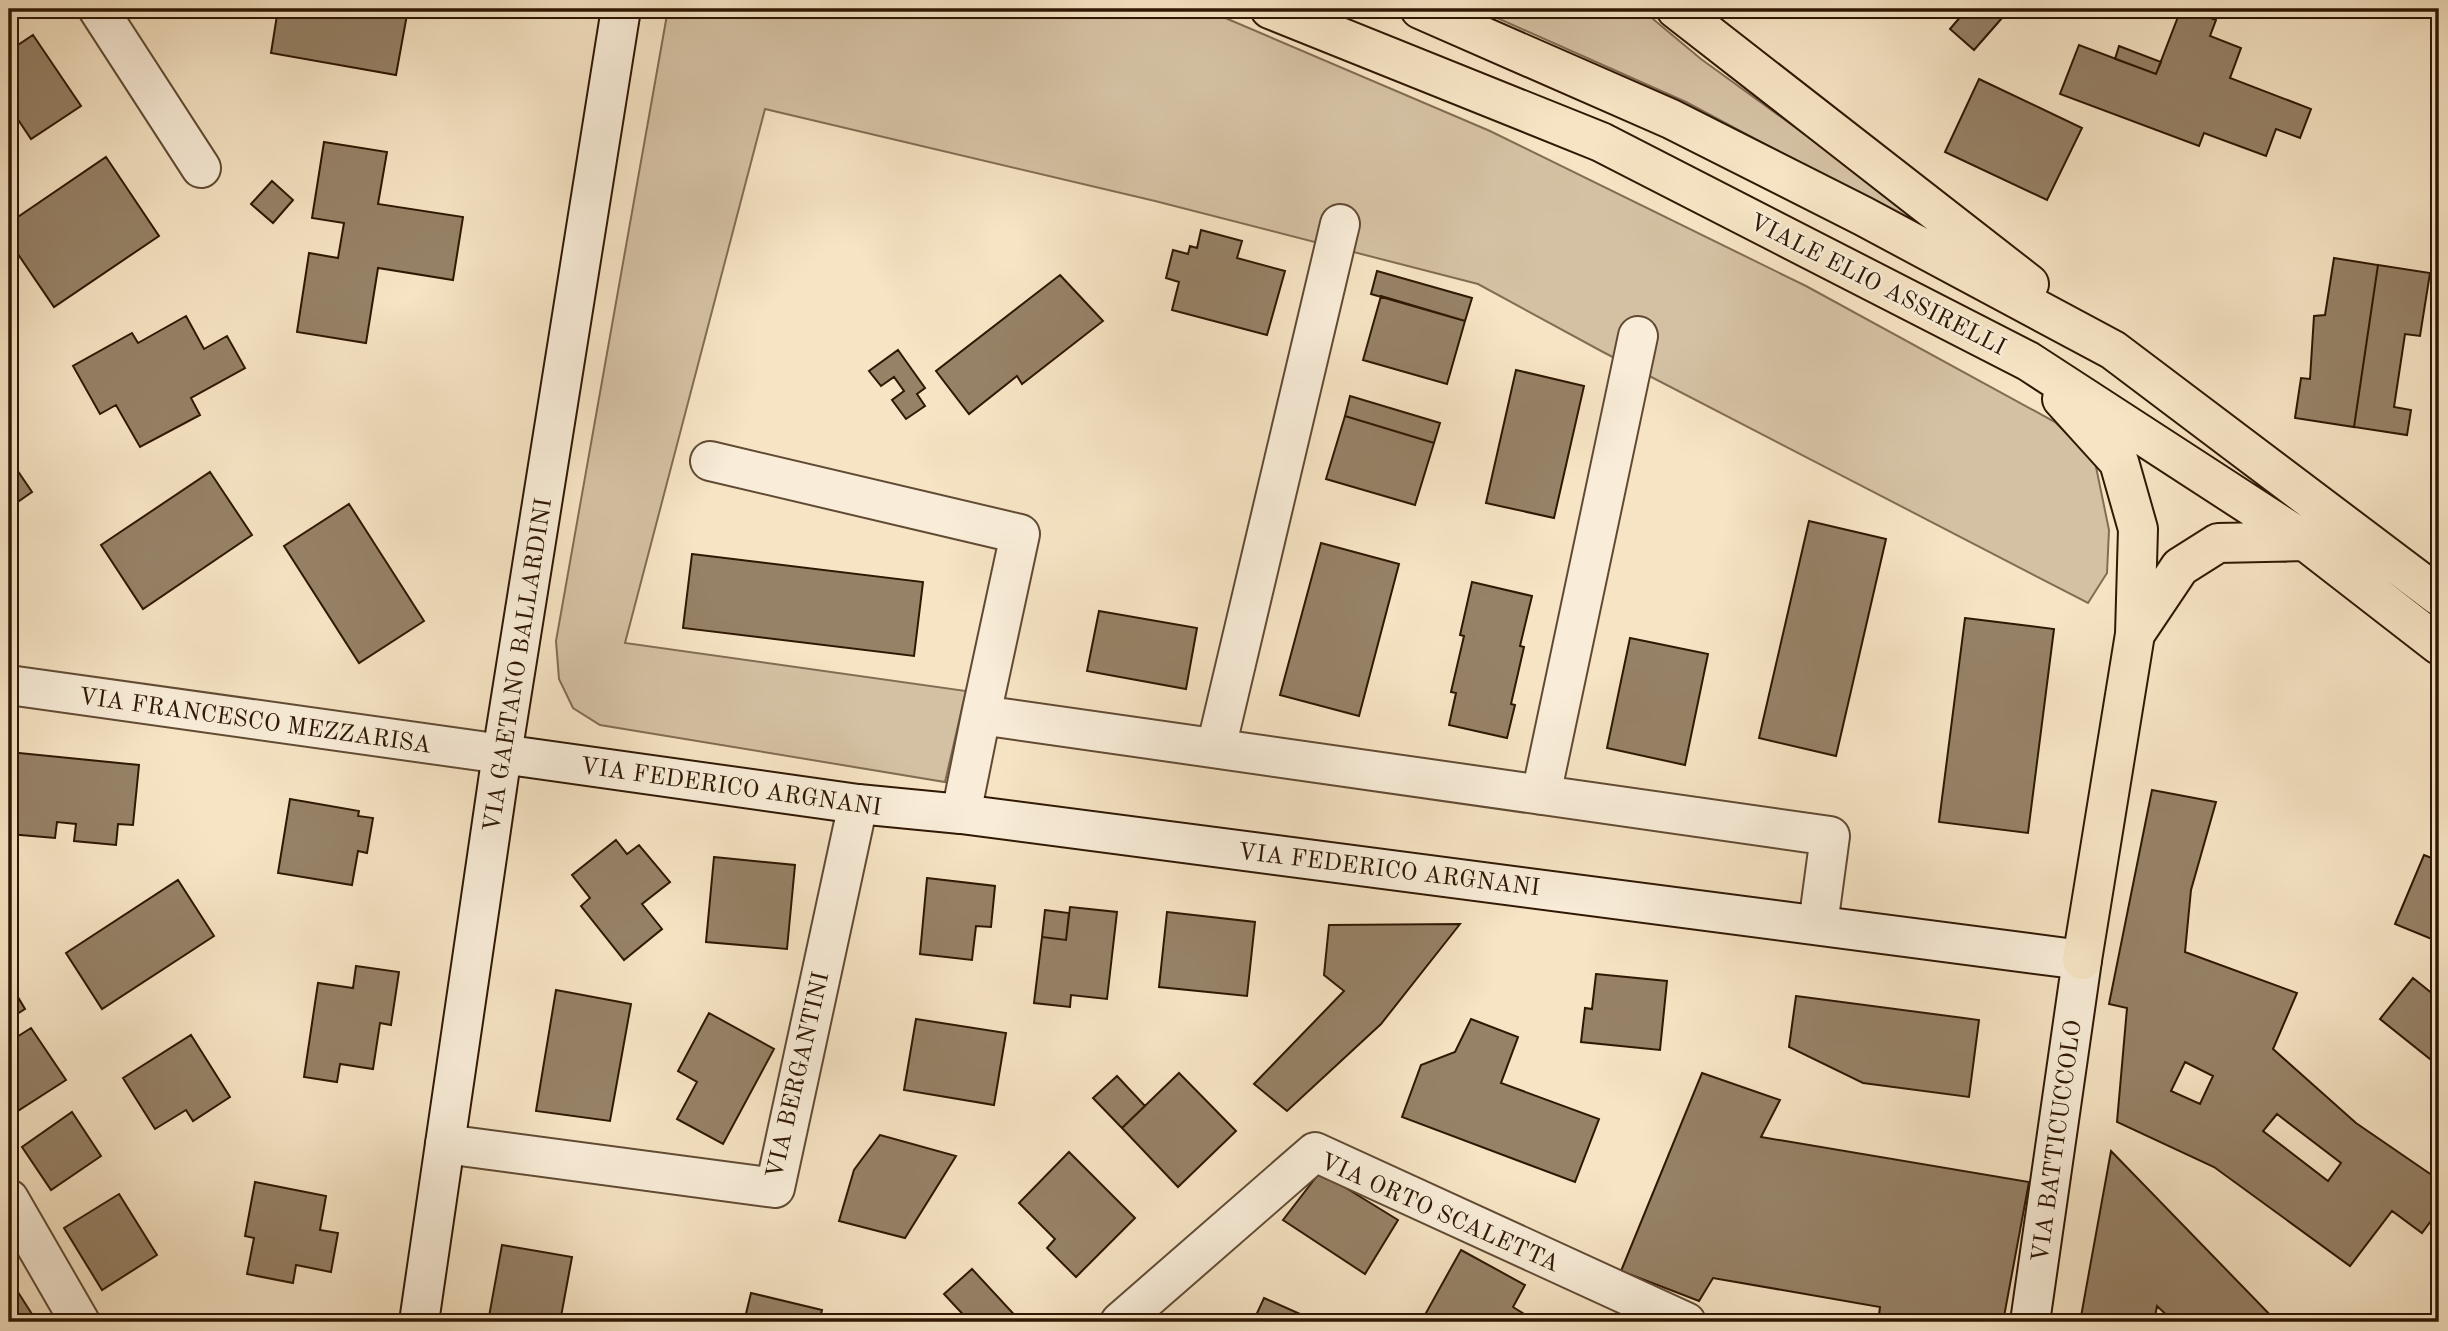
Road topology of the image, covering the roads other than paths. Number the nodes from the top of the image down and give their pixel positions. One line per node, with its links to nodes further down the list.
1 (98, 9): 6 (street)
2 (621, 9): 19 (street, VIA GAETANO BALLARDINI)
3 (1270, 9): 10 (main road, VIALE ELIO ASSIRELLI)
4 (1420, 9): 9 (main road, VIALE ELIO ASSIRELLI)
5 (1676, 9): 9 (main road)
6 (201, 168)
7 (1340, 224): 18 (street)
8 (1638, 336): 20 (street)
9 (2113, 350): 13 (main road, VIALE ELIO ASSIRELLI)
10 (2028, 361): 12 (main road, VIALE ELIO ASSIRELLI); 14 (main road)
11 (710, 461): 17 (street)
12 (2305, 541): 14 (main road); 15 (main road, VIALE ELIO ASSIRELLI)
13 (2439, 596)
14 (2135, 634): 24 (main road)
15 (2439, 645)
16 (9, 685): 19 (street, VIA FRANCESCO MEZZARISA)
17 (981, 715): 18 (street); 22 (street)
18 (1216, 748): 20 (street)
19 (502, 754): 21 (street, VIA FEDERICO ARGNANI); 25 (street, VIA GAETANO BALLARDINI)
20 (1541, 795): 23 (street)
21 (858, 804): 22 (street, VIA FEDERICO ARGNANI); 25 (street, VIA BERGANTINI)
22 (961, 814): 23 (street, VIA FEDERICO ARGNANI)
23 (1818, 925): 24 (street, VIA FEDERICO ARGNANI)
24 (2082, 960): 31 (street, VIA BATTICUCCOLO)
25 (445, 1144): 28 (street, VIA GAETANO BALLARDINI)
26 (9, 1199): 27 (street)
27 (80, 1322)
28 (419, 1322)
29 (1120, 1322): 30 (street, VIA ORTO SCALETTA)
30 (1686, 1322)
31 (2030, 1322)

